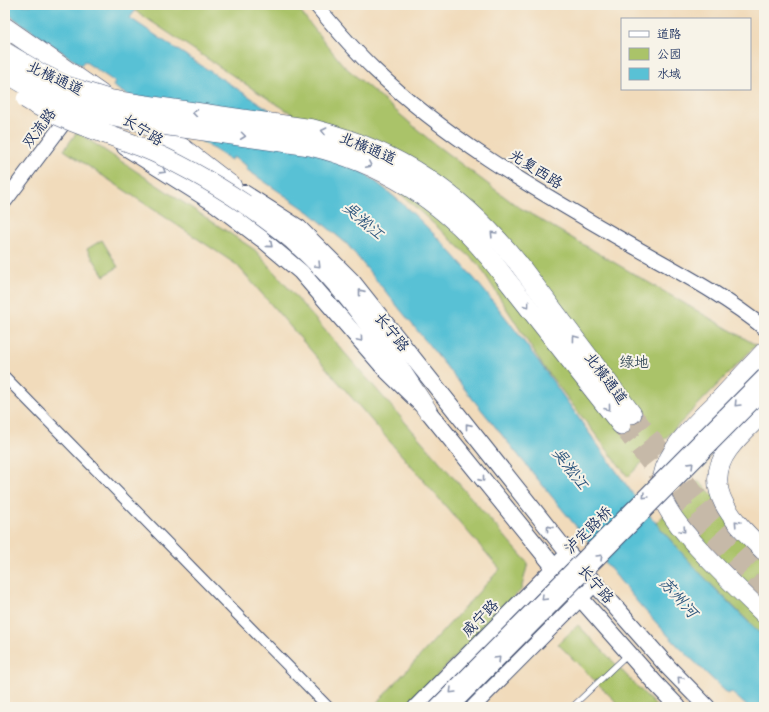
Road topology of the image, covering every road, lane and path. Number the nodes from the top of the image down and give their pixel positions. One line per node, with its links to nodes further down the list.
1 (316, 5): 13 (main road, 光复西路)
2 (5, 27): 10 (highway, bridge)
3 (5, 38): 8 (main road, 长宁路)
4 (5, 51): 5 (highway, 北横通道, bridge)
5 (13, 64): 9 (main road, 长宁路); 12 (highway, 北横通道, one-way to 5, bridge)
6 (5, 72): 12 (highway, 北横通道, one-way to 12, bridge)
7 (5, 85): 18 (highway, one-way to 18, bridge)
8 (84, 94): 9 (main road, 双流路); 10 (main road, 长宁路)
9 (71, 114): 11 (main road, 双流路); 18 (main road, 长宁路, one-way to 18)
10 (232, 186): 22 (main road, 长宁路, one-way to 10)
11 (5, 201)
12 (511, 269): 20 (highway, 北横通道)
13 (764, 328)
14 (764, 352): 26 (highway, one-way to 26)
15 (764, 376): 30 (main road, 泸定路桥, one-way to 30, bridge)
16 (5, 377): 28 (street)
17 (764, 391): 31 (main road, 泸定路桥, one-way to 17, bridge)
18 (426, 410): 23 (main road, 长宁路, one-way to 23)
19 (764, 412): 21 (highway, one-way to 19)
20 (627, 419)
21 (764, 551)
22 (568, 552): 23 (main road, 威宁路); 24 (main road, 长宁路)
23 (554, 567): 25 (main road, 长宁路); 29 (main road, 威宁路)
24 (596, 583): 25 (main road); 35 (main road, 长宁路, one-way to 24)
25 (581, 598): 27 (main road, 长宁路); 32 (main road)
26 (764, 614)
27 (629, 654): 33 (lane); 34 (main road, 长宁路)
28 (328, 707)
29 (416, 707)
30 (436, 707)
31 (451, 707)
32 (473, 707)
33 (572, 707)
34 (678, 707)
35 (707, 707)

